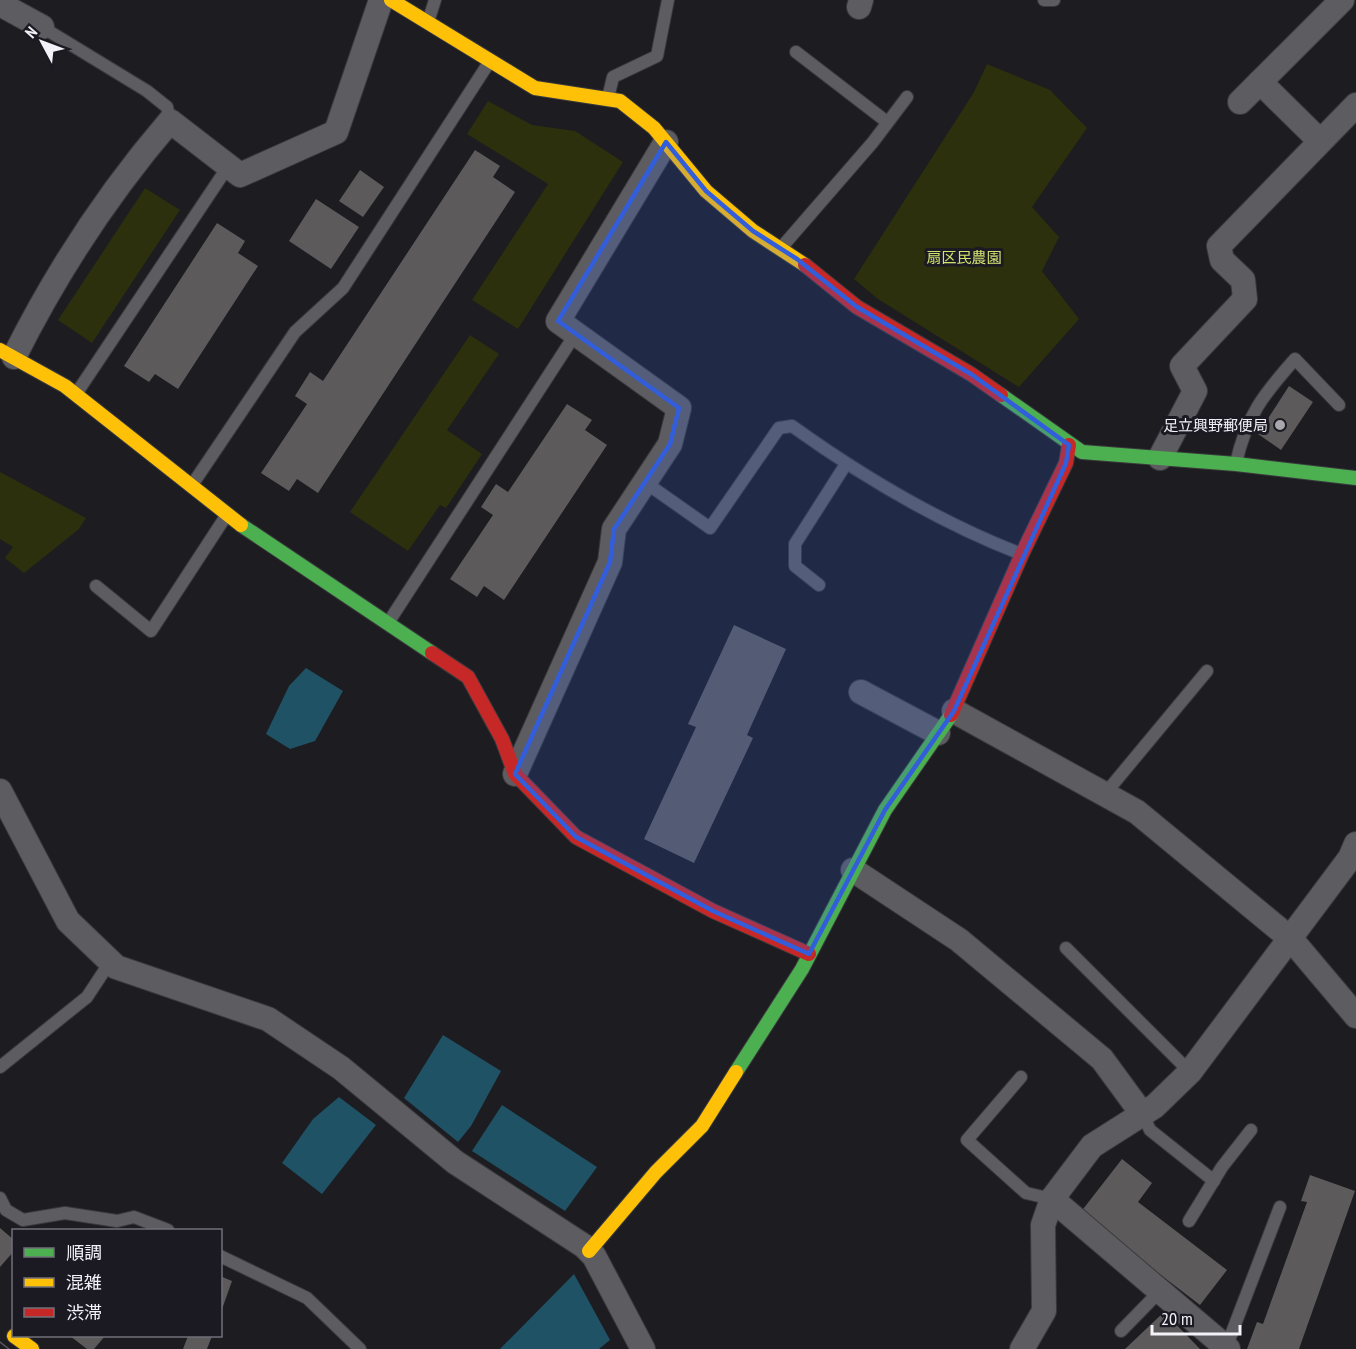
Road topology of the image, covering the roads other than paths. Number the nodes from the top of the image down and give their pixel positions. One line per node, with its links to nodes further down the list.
1 (381, 0): 22 (street)
2 (391, 0): 9 (street)
3 (435, 0): 9 (lane)
4 (668, 0): 15 (lane)
5 (1044, 0): 6 (lane)
6 (1054, 0)
7 (1342, 0): 13 (street)
8 (0, 4): 10 (street)
9 (428, 23): 12 (street)
10 (42, 27): 18 (lane)
11 (796, 52): 19 (lane)
12 (490, 61): 15 (street); 34 (lane)
13 (1260, 82): 16 (street); 20 (street)
14 (907, 97): 19 (lane)
15 (608, 99): 21 (street)
16 (1240, 102)
17 (1356, 105): 20 (street)
18 (170, 121): 22 (street); 25 (street)
19 (887, 122): 23 (lane)
20 (1320, 141): 29 (street)
21 (666, 142): 23 (street); 24 (street)
22 (227, 168): 26 (lane)
23 (781, 248): 28 (street)
24 (576, 333): 33 (street); 39 (lane)
25 (7, 354): 26 (street)
26 (75, 395): 34 (street)
27 (1339, 405): 31 (lane)
28 (1069, 445): 29 (street); 36 (street)
29 (1160, 458): 31 (street)
30 (846, 464): 33 (lane); 36 (lane); 37 (lane)
31 (1236, 464): 32 (street)
32 (1356, 478)
33 (646, 483): 44 (street)
34 (190, 489): 35 (street)
35 (226, 515): 38 (lane); 39 (street)
36 (1022, 554): 42 (street)
37 (819, 585)
38 (96, 586)
39 (387, 624): 44 (street)
40 (1206, 671): 46 (lane)
41 (861, 692): 43 (street)
42 (954, 711): 43 (street); 46 (street)
43 (938, 733): 48 (street)
44 (515, 774): 51 (street)
45 (0, 791): 52 (street)
46 (1104, 795): 49 (street)
47 (1356, 843): 49 (street)
48 (853, 870): 51 (street); 57 (street)
49 (1291, 939): 53 (street); 55 (street)
50 (1066, 948): 55 (lane)
51 (809, 954): 65 (street)
52 (110, 962): 54 (lane); 65 (street)
53 (1356, 1016)
54 (0, 1067)
55 (1190, 1072): 57 (street)
56 (1021, 1077): 61 (lane)
57 (1143, 1115): 59 (lane); 61 (street)
58 (1251, 1130): 59 (lane)
59 (1214, 1180): 63 (lane)
60 (0, 1198): 64 (lane)
61 (1052, 1199): 67 (street); 74 (street)
62 (1280, 1207): 71 (lane)
63 (1189, 1221)
64 (165, 1229)
65 (589, 1251): 70 (street)
66 (222, 1257): 73 (lane)
67 (1161, 1290): 68 (lane); 71 (street)
68 (1121, 1331)
69 (17, 1337): 72 (street)
70 (636, 1346)
71 (1227, 1348)
72 (32, 1349)
73 (360, 1349)
74 (1022, 1349)

